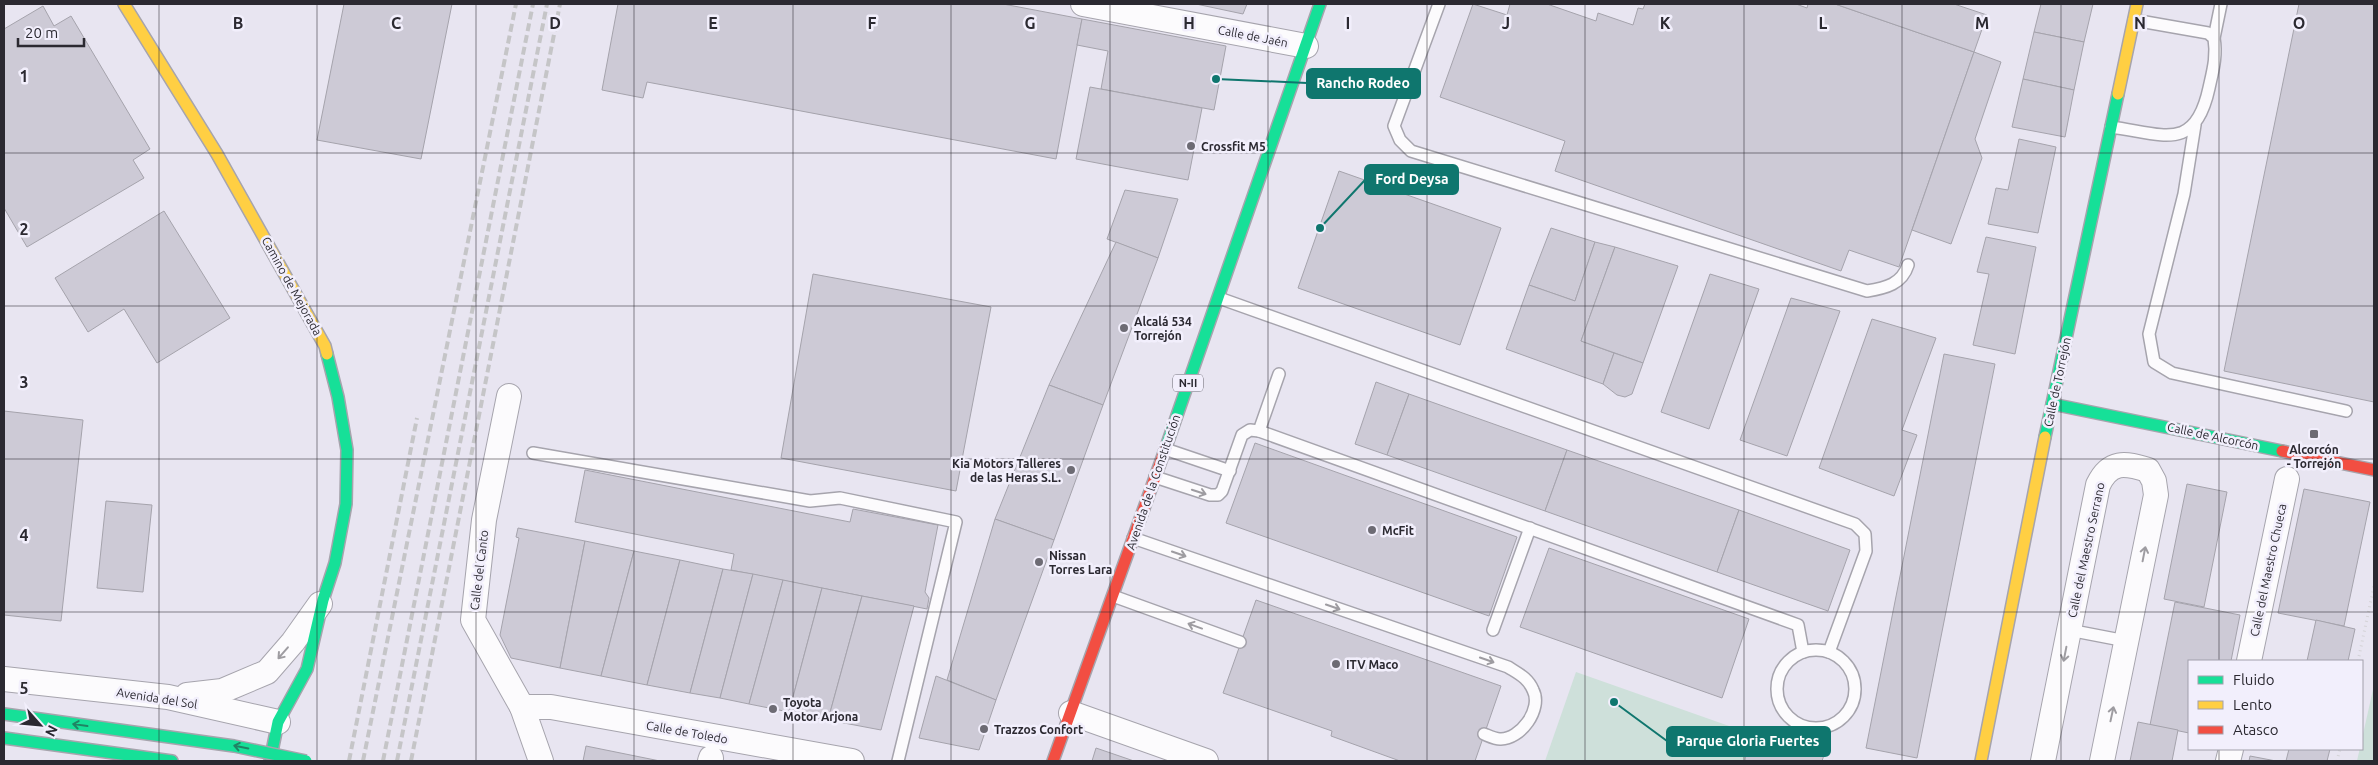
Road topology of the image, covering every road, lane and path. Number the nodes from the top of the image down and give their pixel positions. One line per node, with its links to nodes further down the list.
1 (124, 4): 29 (street, Camino de Mejorada)
2 (1083, 4): 9 (street, Calle de Jaén)
3 (1320, 4): 9 (street, Avenida de la Constitución / N-II)
4 (1439, 4): 12 (lane)
5 (2138, 4): 7 (street, Calle de Torrejón)
6 (2221, 4): 8 (lane)
7 (2134, 20): 8 (lane); 11 (street, Calle de Torrejón)
8 (2214, 38): 10 (lane)
9 (1306, 46): 13 (street, Avenida de la Constitución / N-II)
10 (2195, 125): 11 (lane); 17 (lane)
11 (2111, 127): 16 (street, Calle de Torrejón)
12 (1908, 265)
13 (1219, 298): 19 (street, Avenida de la Constitución / N-II); 35 (lane)
14 (1279, 374): 18 (lane)
15 (509, 396): 40 (street, Calle del Canto)
16 (2052, 404): 21 (street, Calle de Alcorcón); 54 (street, Calle de Torrejón)
17 (2346, 411)
18 (1259, 431): 22 (lane); 25 (lane)
19 (1165, 448): 22 (lane); 23 (street, Avenida de la Constitución / N-II)
20 (533, 453): 51 (lane)
21 (2374, 470)
22 (1230, 471): 23 (lane, one-way to 22)
23 (1154, 477): 26 (street, Avenida de la Constitución / N-II)
24 (2287, 479): 36 (street, Calle del Maestro Chueca)
25 (1530, 528): 30 (lane); 34 (lane)
26 (1134, 538): 28 (street, Avenida de la Constitución / N-II); 44 (lane, one-way to 44)
27 (2374, 586): 37 (path)
28 (1113, 596): 32 (lane, one-way to 28); 41 (street, Avenida de la Constitución / N-II)
29 (323, 600): 39 (street, Camino de Mejorada, one-way to 39); 43 (street, Camino de Mejorada)
30 (1493, 630)
31 (2070, 630): 33 (lane); 33 (street, Calle del Maestro Serrano, one-way to 31); 55 (street, Calle del Maestro Serrano, one-way to 55)
32 (1240, 642)
33 (2126, 642): 56 (street, Calle del Maestro Serrano, one-way to 33)
34 (1803, 652): 35 (lane); 35 (lane)
35 (1829, 652)
36 (2249, 660)
37 (2358, 660)
38 (4, 679): 39 (street, Avenida del Sol)
39 (168, 697): 43 (street, Avenida del Sol)
40 (522, 707): 49 (street, Calle del Canto); 50 (street, Calle de Toledo)
41 (1071, 713): 52 (street, Avenida de la Constitución / N-II); 53 (street)
42 (4, 714): 48 (street, one-way to 42, bridge)
43 (278, 722): 47 (street)
44 (1484, 734)
45 (4, 738): 46 (street)
46 (172, 761)
47 (270, 761)
48 (306, 761)
49 (540, 761)
50 (852, 761)
51 (898, 761)
52 (1053, 761)
53 (1206, 761)
54 (1981, 761)
55 (2043, 761)
56 (2102, 761)

